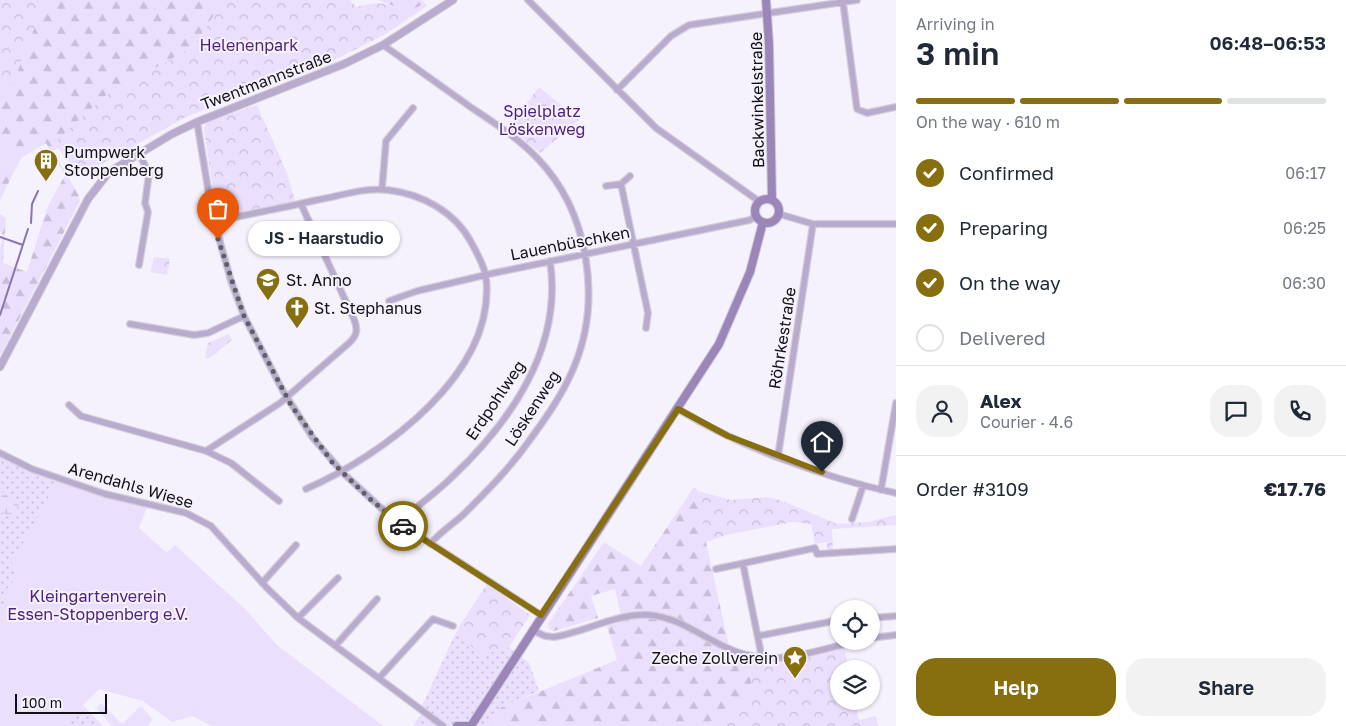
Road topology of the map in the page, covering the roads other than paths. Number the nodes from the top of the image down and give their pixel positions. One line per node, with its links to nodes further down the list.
1 (453, 0): 7 (street, Twentmannstraße)
2 (528, 0): 8 (street)
3 (766, 0): 6 (main road, Backwinkelstraße)
4 (857, 0): 5 (street)
5 (843, 2): 6 (street); 9 (street)
6 (768, 14): 8 (street); 17 (main road, Backwinkelstraße)
7 (383, 45): 11 (street, Twentmannstraße); 27 (street, Löskenweg)
8 (617, 90): 18 (street)
9 (896, 107)
10 (413, 108): 16 (street)
11 (197, 122): 12 (street, Twentmannstraße); 22 (street)
12 (139, 153): 29 (street); 35 (street, Twentmannstraße)
13 (630, 176): 14 (street)
14 (621, 184): 15 (street); 26 (street)
15 (606, 186)
16 (382, 190): 19 (street); 30 (street)
17 (772, 200): 18 (main road); 20 (main road)
18 (760, 202): 21 (main road)
19 (301, 204): 22 (street); 36 (street)
20 (779, 214): 23 (main road); 24 (street)
21 (756, 216): 23 (main road); 26 (street, Lauenbüschken)
22 (213, 222): 32 (street)
23 (763, 222): 39 (main road)
24 (813, 224): 25 (street); 42 (street, Röhrkestraße)
25 (896, 224)
26 (633, 245): 27 (street, Lauenbüschken); 34 (street)
27 (585, 254): 28 (street, Lauenbüschken); 51 (street, Löskenweg)
28 (550, 261): 30 (street, Lauenbüschken); 50 (street, Erdpohlweg)
29 (138, 264)
30 (486, 275): 31 (street, Lauenbüschken); 43 (street)
31 (389, 301)
32 (244, 316): 33 (street); 36 (street)
33 (130, 324)
34 (646, 328)
35 (0, 367)
36 (286, 397): 40 (street); 43 (street)
37 (896, 403): 46 (street)
38 (69, 405): 40 (street)
39 (678, 409): 42 (street); 59 (main road)
40 (206, 451): 48 (street)
41 (0, 453): 57 (street, Arendahls Wiese)
42 (778, 456): 44 (street)
43 (343, 472): 45 (street); 50 (street)
44 (863, 486): 46 (street); 49 (street)
45 (306, 489)
46 (881, 490): 47 (street)
47 (896, 493)
48 (280, 501)
49 (852, 519)
50 (399, 523): 51 (street)
51 (430, 544): 59 (street)
52 (296, 545): 57 (street)
53 (896, 549): 54 (street)
54 (743, 564): 55 (street); 67 (street)
55 (716, 569)
56 (338, 578): 62 (street)
57 (262, 583): 62 (street, Arendahls Wiese)
58 (377, 599): 69 (street)
59 (541, 615): 65 (main road)
60 (896, 616): 61 (street)
61 (880, 617)
62 (298, 618): 69 (street, Arendahls Wiese)
63 (830, 622): 67 (street)
64 (453, 626): 72 (street)
65 (532, 630): 71 (street); 75 (main road)
66 (896, 634): 68 (street)
67 (758, 636): 71 (street)
68 (880, 637)
69 (336, 645): 72 (street, Arendahls Wiese)
70 (830, 648): 71 (street)
71 (762, 658)
72 (380, 677): 73 (street, Arendahls Wiese)
73 (443, 726)
74 (457, 726): 75 (main road)
75 (469, 726)

